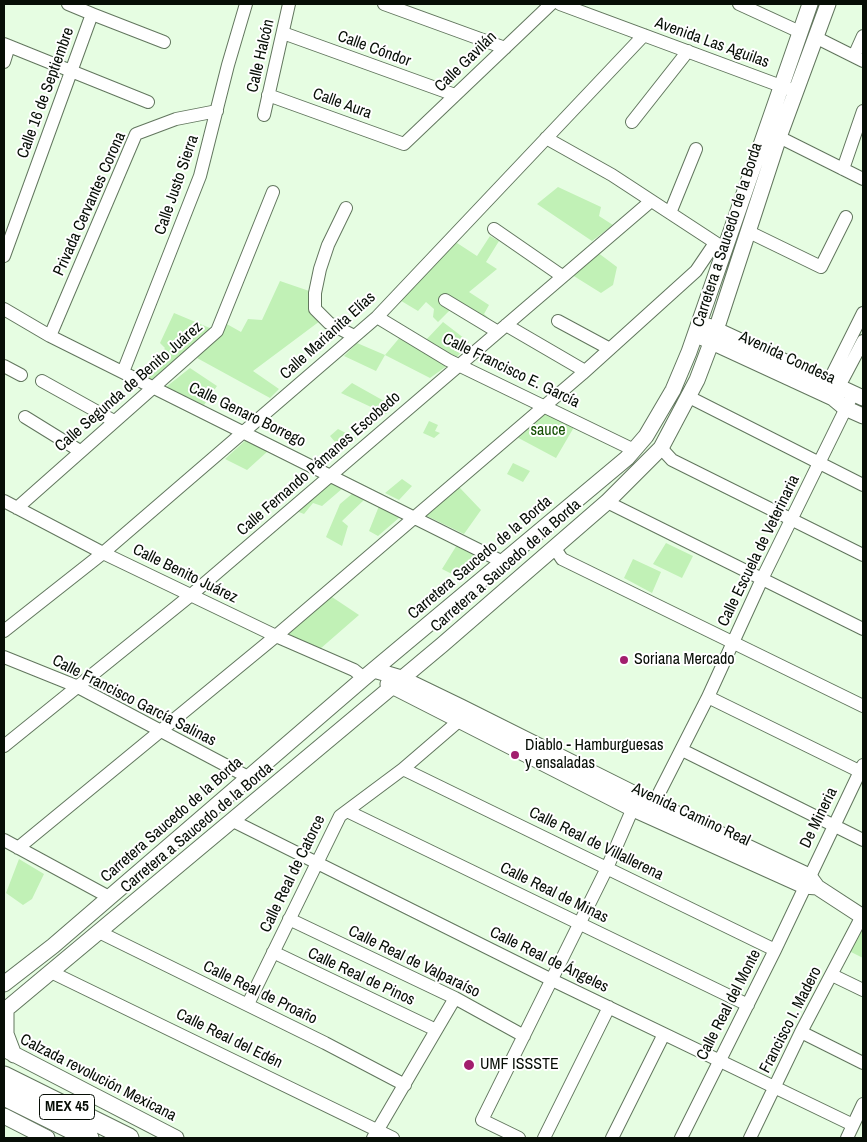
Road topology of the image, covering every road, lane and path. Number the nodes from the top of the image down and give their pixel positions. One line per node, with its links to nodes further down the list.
1 (68, 4): 10 (street)
2 (246, 4): 28 (street, Calle Justo Sierra)
3 (290, 4): 12 (street, Calle Halcón)
4 (384, 4): 18 (street)
5 (551, 4): 18 (street, Calle Gavilán)
6 (560, 4): 13 (street, Avenida Las Aguilas)
7 (739, 4): 11 (street)
8 (810, 4): 11 (street)
9 (828, 4): 15 (street, Carretera a Saucedo de la Borda)
10 (92, 14): 16 (street, Calle 16 de Septiembre); 22 (street, Calle 16 de Septiembre)
11 (800, 32): 23 (street, Carretera Saucedo de la Borda)
12 (283, 33): 25 (street, Calle Halcón); 26 (street, Calle Cóndor)
13 (644, 35): 19 (street, Avenida Las Aguilas); 33 (street, Calle Marianita Elías)
14 (863, 36): 20 (street)
15 (817, 38): 20 (street); 24 (street, Carretera a Saucedo de la Borda)
16 (164, 42)
17 (6, 45): 21 (street); 22 (street)
18 (505, 48): 26 (street, Calle Gavilán)
19 (688, 51): 23 (street, Avenida Las Aguilas); 31 (street)
20 (858, 58)
21 (4, 62)
22 (72, 70): 27 (street); 46 (street, Calle 16 de Septiembre)
23 (782, 86): 24 (street, Avenida Las Aguilas); 45 (street, Carretera Saucedo de la Borda)
24 (797, 93): 32 (street, Carretera a Saucedo de la Borda)
25 (268, 95): 30 (street, Calle Halcón); 34 (street, Calle Aura)
26 (455, 95): 34 (street, Calle Gavilán)
27 (148, 102)
28 (218, 111): 55 (street, Privada Cervantes Corona); 64 (street, Calle Justo Sierra)
29 (863, 112): 36 (street)
30 (264, 115)
31 (632, 122)
32 (779, 137): 36 (street); 44 (street, Carretera a Saucedo de la Borda)
33 (546, 138): 39 (street); 51 (street, Calle Marianita Elías)
34 (404, 144)
35 (696, 149): 41 (street)
36 (843, 169): 37 (street)
37 (863, 179)
38 (273, 192): 67 (street, Calle Segunda de Benito Juárez)
39 (651, 201): 41 (street); 47 (street, Calle Fernando Pámanes Escobedo)
40 (346, 208): 56 (street)
41 (670, 213): 45 (street)
42 (846, 217): 44 (street)
43 (494, 229): 47 (street)
44 (748, 232): 57 (street, Carretera a Saucedo de la Borda)
45 (720, 246): 54 (street, Carretera Saucedo de la Borda); 59 (street)
46 (4, 255)
47 (562, 276): 53 (street, Calle Fernando Pámanes Escobedo)
48 (445, 300): 53 (street)
49 (4, 310): 55 (street, Calle Genaro Borrego)
50 (863, 312): 60 (street)
51 (377, 317): 56 (street, Calle Marianita Elías); 61 (street, Calle Francisco E. García)
52 (558, 321): 59 (street)
53 (502, 328): 61 (street, Calle Fernando Pámanes Escobedo); 63 (street)
54 (697, 328): 57 (street, Avenida Condesa); 78 (street, Carretera Saucedo de la Borda)
55 (50, 336): 64 (street, Calle Genaro Borrego)
56 (354, 336): 76 (street, Calle Marianita Elías)
57 (713, 336): 68 (street, Avenida Condesa); 70 (street, Carretera a Saucedo de la Borda)
58 (863, 341): 60 (street)
59 (610, 349): 63 (street)
60 (846, 362): 68 (street)
61 (459, 365): 71 (street, Calle Francisco E. García); 81 (street, Calle Fernando Pámanes Escobedo)
62 (4, 369): 65 (street)
63 (585, 371): 71 (street)
64 (123, 372): 67 (street, Calle Genaro Borrego)
65 (21, 375)
66 (42, 381): 75 (street)
67 (156, 388): 75 (street, Calle Segunda de Benito Juárez); 76 (street, Calle Genaro Borrego)
68 (831, 389): 69 (street, Avenida Condesa); 72 (street, Avenida Condesa)
69 (859, 395): 72 (street, Calle Escuela de Veterinaria)
70 (689, 397): 77 (street, Carretera a Saucedo de la Borda); 80 (street)
71 (544, 406): 78 (street, Calle Francisco E. García); 86 (street)
72 (845, 408): 73 (street, Avenida Condesa); 80 (street, Calle Escuela de Veterinaria)
73 (863, 416)
74 (25, 417): 79 (street)
75 (114, 421): 79 (street, Calle Segunda de Benito Juárez)
76 (244, 431): 81 (street, Calle Genaro Borrego); 89 (street, Calle Marianita Elías)
77 (661, 448): 84 (street, Carretera a Saucedo de la Borda); 87 (street)
78 (634, 450): 91 (street, Carretera Saucedo de la Borda)
79 (80, 451): 85 (street, Calle Segunda de Benito Juárez)
80 (820, 463): 82 (street); 87 (street, Calle Escuela de Veterinaria)
81 (331, 475): 86 (street, Calle Genaro Borrego); 93 (street, Calle Fernando Pámanes Escobedo)
82 (863, 485)
83 (4, 502): 85 (street, Calle Benito Juárez)
84 (607, 502): 88 (street, Carretera a Saucedo de la Borda); 92 (street)
85 (18, 508): 89 (street, Calle Benito Juárez)
86 (415, 517): 91 (street, Calle Genaro Borrego); 96 (street)
87 (791, 520): 90 (street); 92 (street, Calle Escuela de Veterinaria)
88 (554, 546): 97 (street); 100 (street, Carretera a Saucedo de la Borda)
89 (103, 553): 93 (street, Calle Benito Juárez); 95 (street, Calle Marianita Elías)
90 (863, 555)
91 (503, 562): 99 (street, Carretera Saucedo de la Borda)
92 (762, 579): 94 (street); 97 (street, Calle Escuela de Veterinaria)
93 (190, 595): 96 (street, Calle Benito Juárez); 101 (street, Calle Fernando Pámanes Escobedo)
94 (863, 629)
95 (4, 630)
96 (276, 636): 99 (street, Calle Benito Juárez); 105 (street)
97 (733, 642): 102 (street, Calle Escuela de Veterinaria); 103 (street)
98 (4, 657): 101 (street, Calle Francisco García Salinas)
99 (364, 673): 100 (street); 110 (street, Carretera Saucedo de la Borda)
100 (396, 682): 104 (street, Avenida Camino Real); 111 (street, Avenida Camino Real); 113 (street, Carretera a Saucedo de la Borda)
101 (76, 686): 105 (street, Calle Francisco García Salinas); 106 (street, Calle Fernando Pámanes Escobedo)
102 (708, 697): 107 (street, Calle Escuela de Veterinaria); 109 (street)
103 (863, 706)
104 (460, 720): 108 (street, Calle Real de Catorce); 111 (street, Avenida Camino Real)
105 (160, 730): 110 (street, Calle Francisco García Salinas); 117 (street)
106 (4, 746)
107 (682, 750): 111 (street, Calle Escuela de Veterinaria); 114 (street)
108 (403, 769): 112 (street, Calle Real de Catorce); 119 (street, Calle Real de Villallerena)
109 (862, 770): 114 (street, De Mineria)
110 (248, 777): 121 (street, Carretera Saucedo de la Borda)
111 (643, 805): 119 (street, Calle Escuela de Veterinaria); 120 (street, Avenida Camino Real)
112 (347, 811): 118 (street, Calle Real de Catorce); 124 (street, Calle Real de Minas)
113 (233, 821): 118 (street, Calle Real de Ángeles); 125 (street, Carretera a Saucedo de la Borda)
114 (833, 825): 116 (street); 120 (street, De Mineria)
115 (4, 840): 117 (street)
116 (863, 840)
117 (18, 848): 121 (street)
118 (316, 864): 123 (street, Calle Real de Catorce); 130 (street, Calle Real de Ángeles)
119 (607, 868): 124 (street, Calle Escuela de Veterinaria); 126 (street, Calle Real de Villallerena)
120 (810, 883): 122 (street, Avenida Camino Real); 126 (street, Calle Real del Monte)
121 (110, 897): 131 (street, Carretera Saucedo de la Borda)
122 (863, 916): 129 (street, Francisco I. Madero)
123 (289, 919): 127 (street, Calle Real de Catorce); 133 (street, Calle Real de Valparaíso)
124 (578, 923): 130 (street, Calle Escuela de Veterinaria); 135 (street, Calle Real de Minas)
125 (99, 932): 128 (street, Carretera a Saucedo de la Borda); 134 (street, Calle Real de Proaño)
126 (776, 950): 135 (street, Calle Real del Monte)
127 (273, 952): 134 (street, Calle Real de Catorce); 138 (street, Calle Real de Pinos)
128 (51, 972): 137 (street, Carretera a Saucedo de la Borda); 152 (street, Calle Real del Edén)
129 (832, 975): 132 (street); 139 (street, Francisco I. Madero)
130 (552, 980): 136 (street, Calle Real de Ángeles); 141 (street, Calle Escuela de Veterinaria)
131 (4, 984)
132 (863, 990)
133 (455, 998): 138 (street); 141 (street, Calle Real de Valparaíso)
134 (248, 1004): 146 (street, Calle Real de Proaño)
135 (748, 1004): 143 (street, Calle Real del Monte)
136 (609, 1007): 140 (street, Calle Real de Ángeles); 159 (street)
137 (5, 1010): 142 (street)
138 (436, 1030): 146 (street)
139 (801, 1032): 144 (street); 147 (street, Francisco I. Madero)
140 (664, 1034): 143 (street, Calle Real de Ángeles); 160 (street)
141 (524, 1036): 158 (street, Calle Escuela de Veterinaria)
142 (7, 1052): 156 (street, Calzada revolución Mexicana)
143 (719, 1061): 147 (street, Calle Real de Ángeles); 161 (street, Calle Real del Monte)
144 (863, 1063)
145 (4, 1076): 155 (main road, MEX 45)
146 (405, 1085): 152 (street)
147 (775, 1088): 151 (street, Calle Real de Ángeles); 162 (street, Francisco I. Madero)
148 (4, 1096): 154 (main road, MEX 45)
149 (863, 1104): 151 (street)
150 (4, 1116): 153 (street)
151 (853, 1125): 163 (street)
152 (375, 1134): 157 (street, Calle Real del Edén)
153 (47, 1138)
154 (89, 1138)
155 (129, 1138)
156 (176, 1138)
157 (393, 1138)
158 (519, 1138)
159 (544, 1138)
160 (612, 1138)
161 (681, 1138)
162 (750, 1138)
163 (847, 1138)

